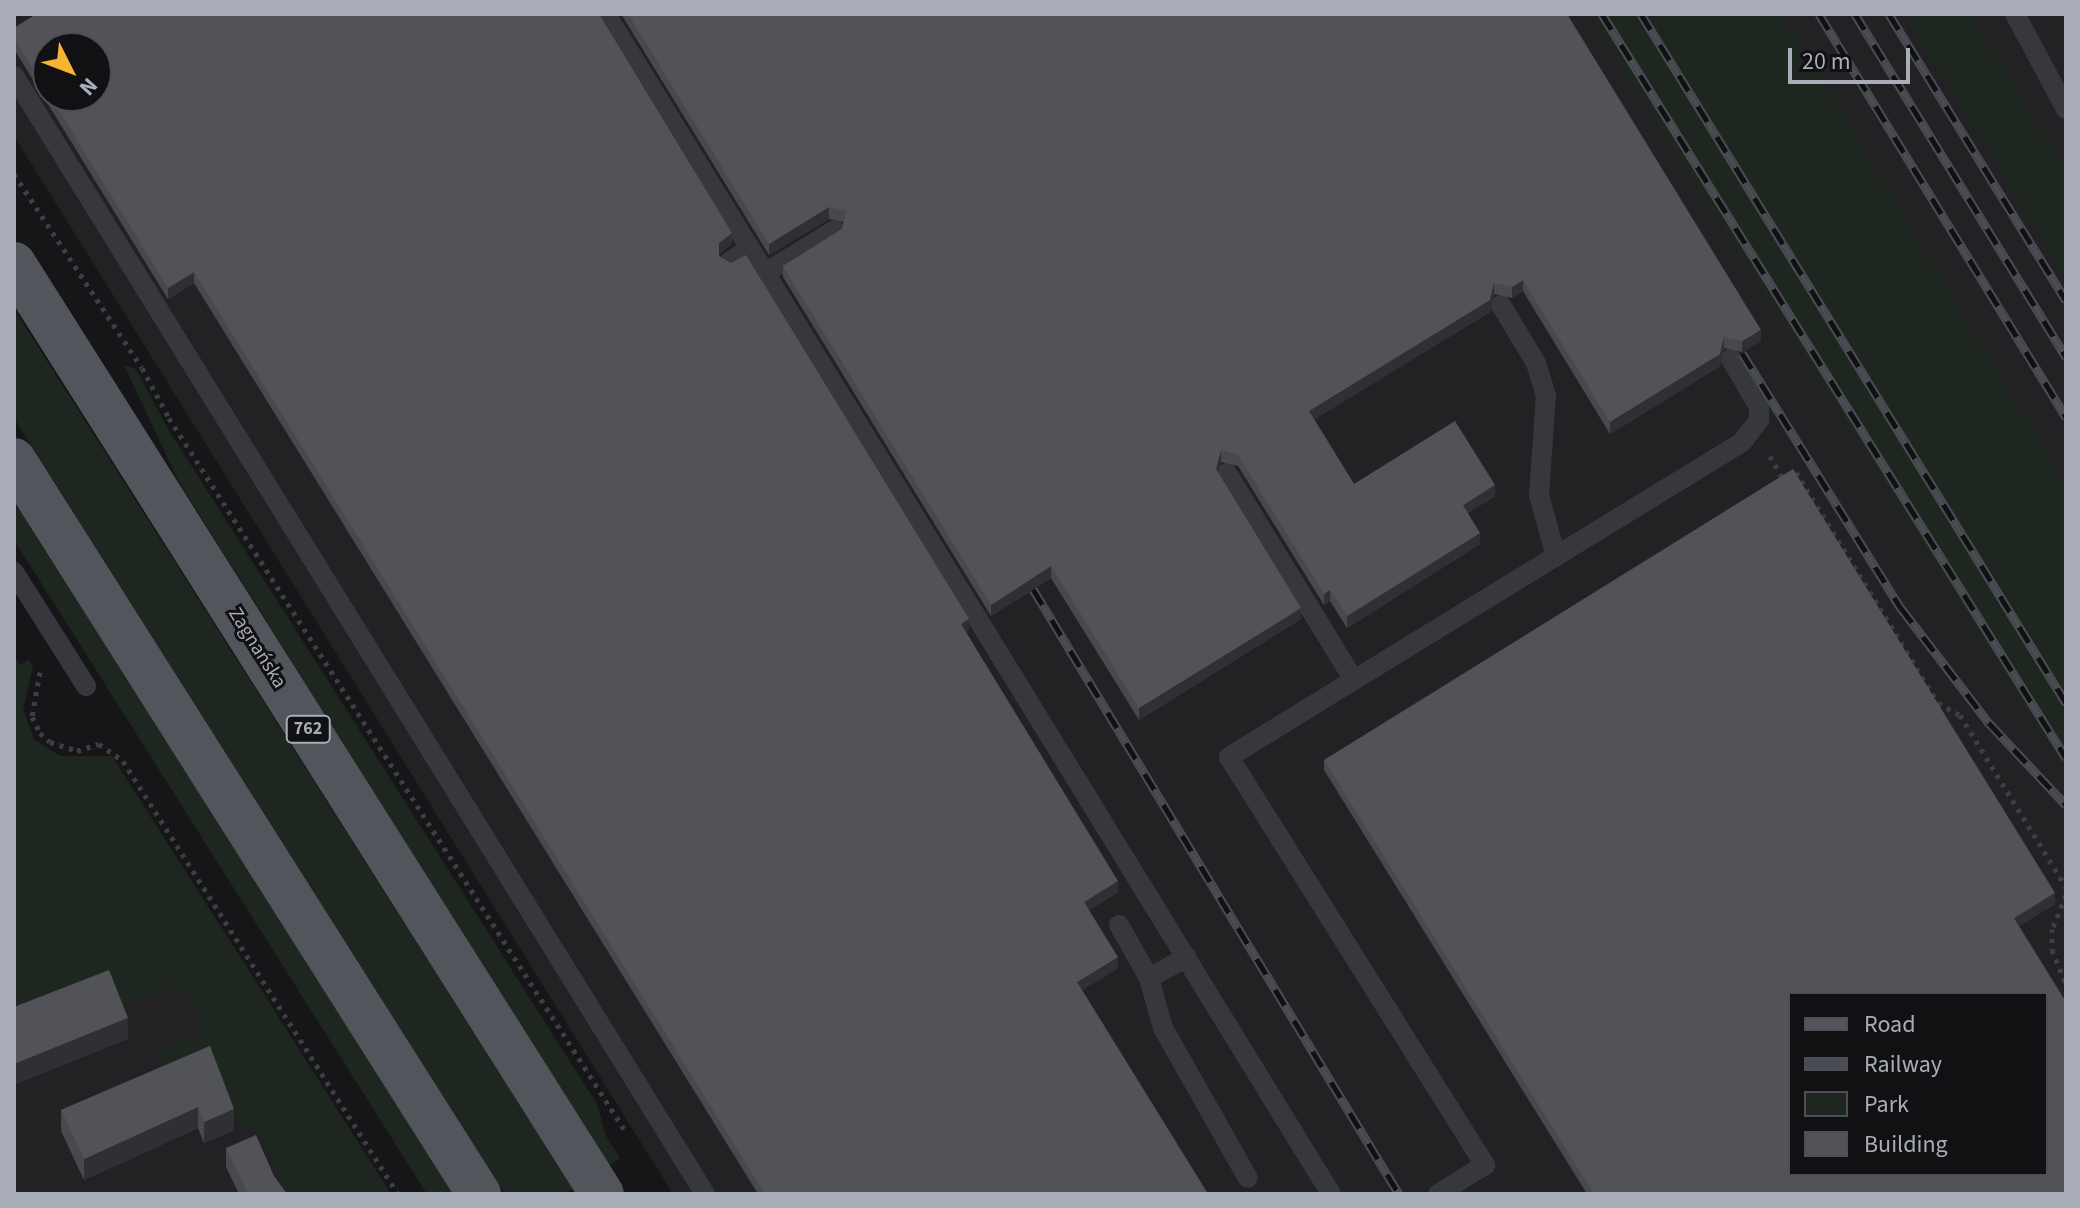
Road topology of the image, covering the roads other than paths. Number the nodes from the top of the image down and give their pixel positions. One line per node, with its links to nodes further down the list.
1 (606, 14): 6 (lane)
2 (2015, 14): 4 (lane)
3 (14, 76): 25 (lane)
4 (2066, 109)
5 (835, 230): 9 (lane)
6 (750, 249): 7 (lane); 9 (lane)
7 (730, 261)
8 (14, 264): 24 (main road, Zagnańska / 762)
9 (765, 273): 19 (lane)
10 (1501, 305): 14 (lane)
11 (1731, 359): 14 (lane)
12 (14, 460): 23 (main road)
13 (1227, 473): 16 (lane)
14 (1556, 557): 16 (lane)
15 (14, 572): 17 (lane)
16 (1354, 680): 22 (lane)
17 (86, 686)
18 (1119, 925): 20 (lane)
19 (1187, 957): 20 (lane); 26 (lane)
20 (1149, 978): 21 (lane)
21 (1248, 1178)
22 (1444, 1192)
23 (479, 1194)
24 (602, 1194)
25 (705, 1194)
26 (1331, 1194)

